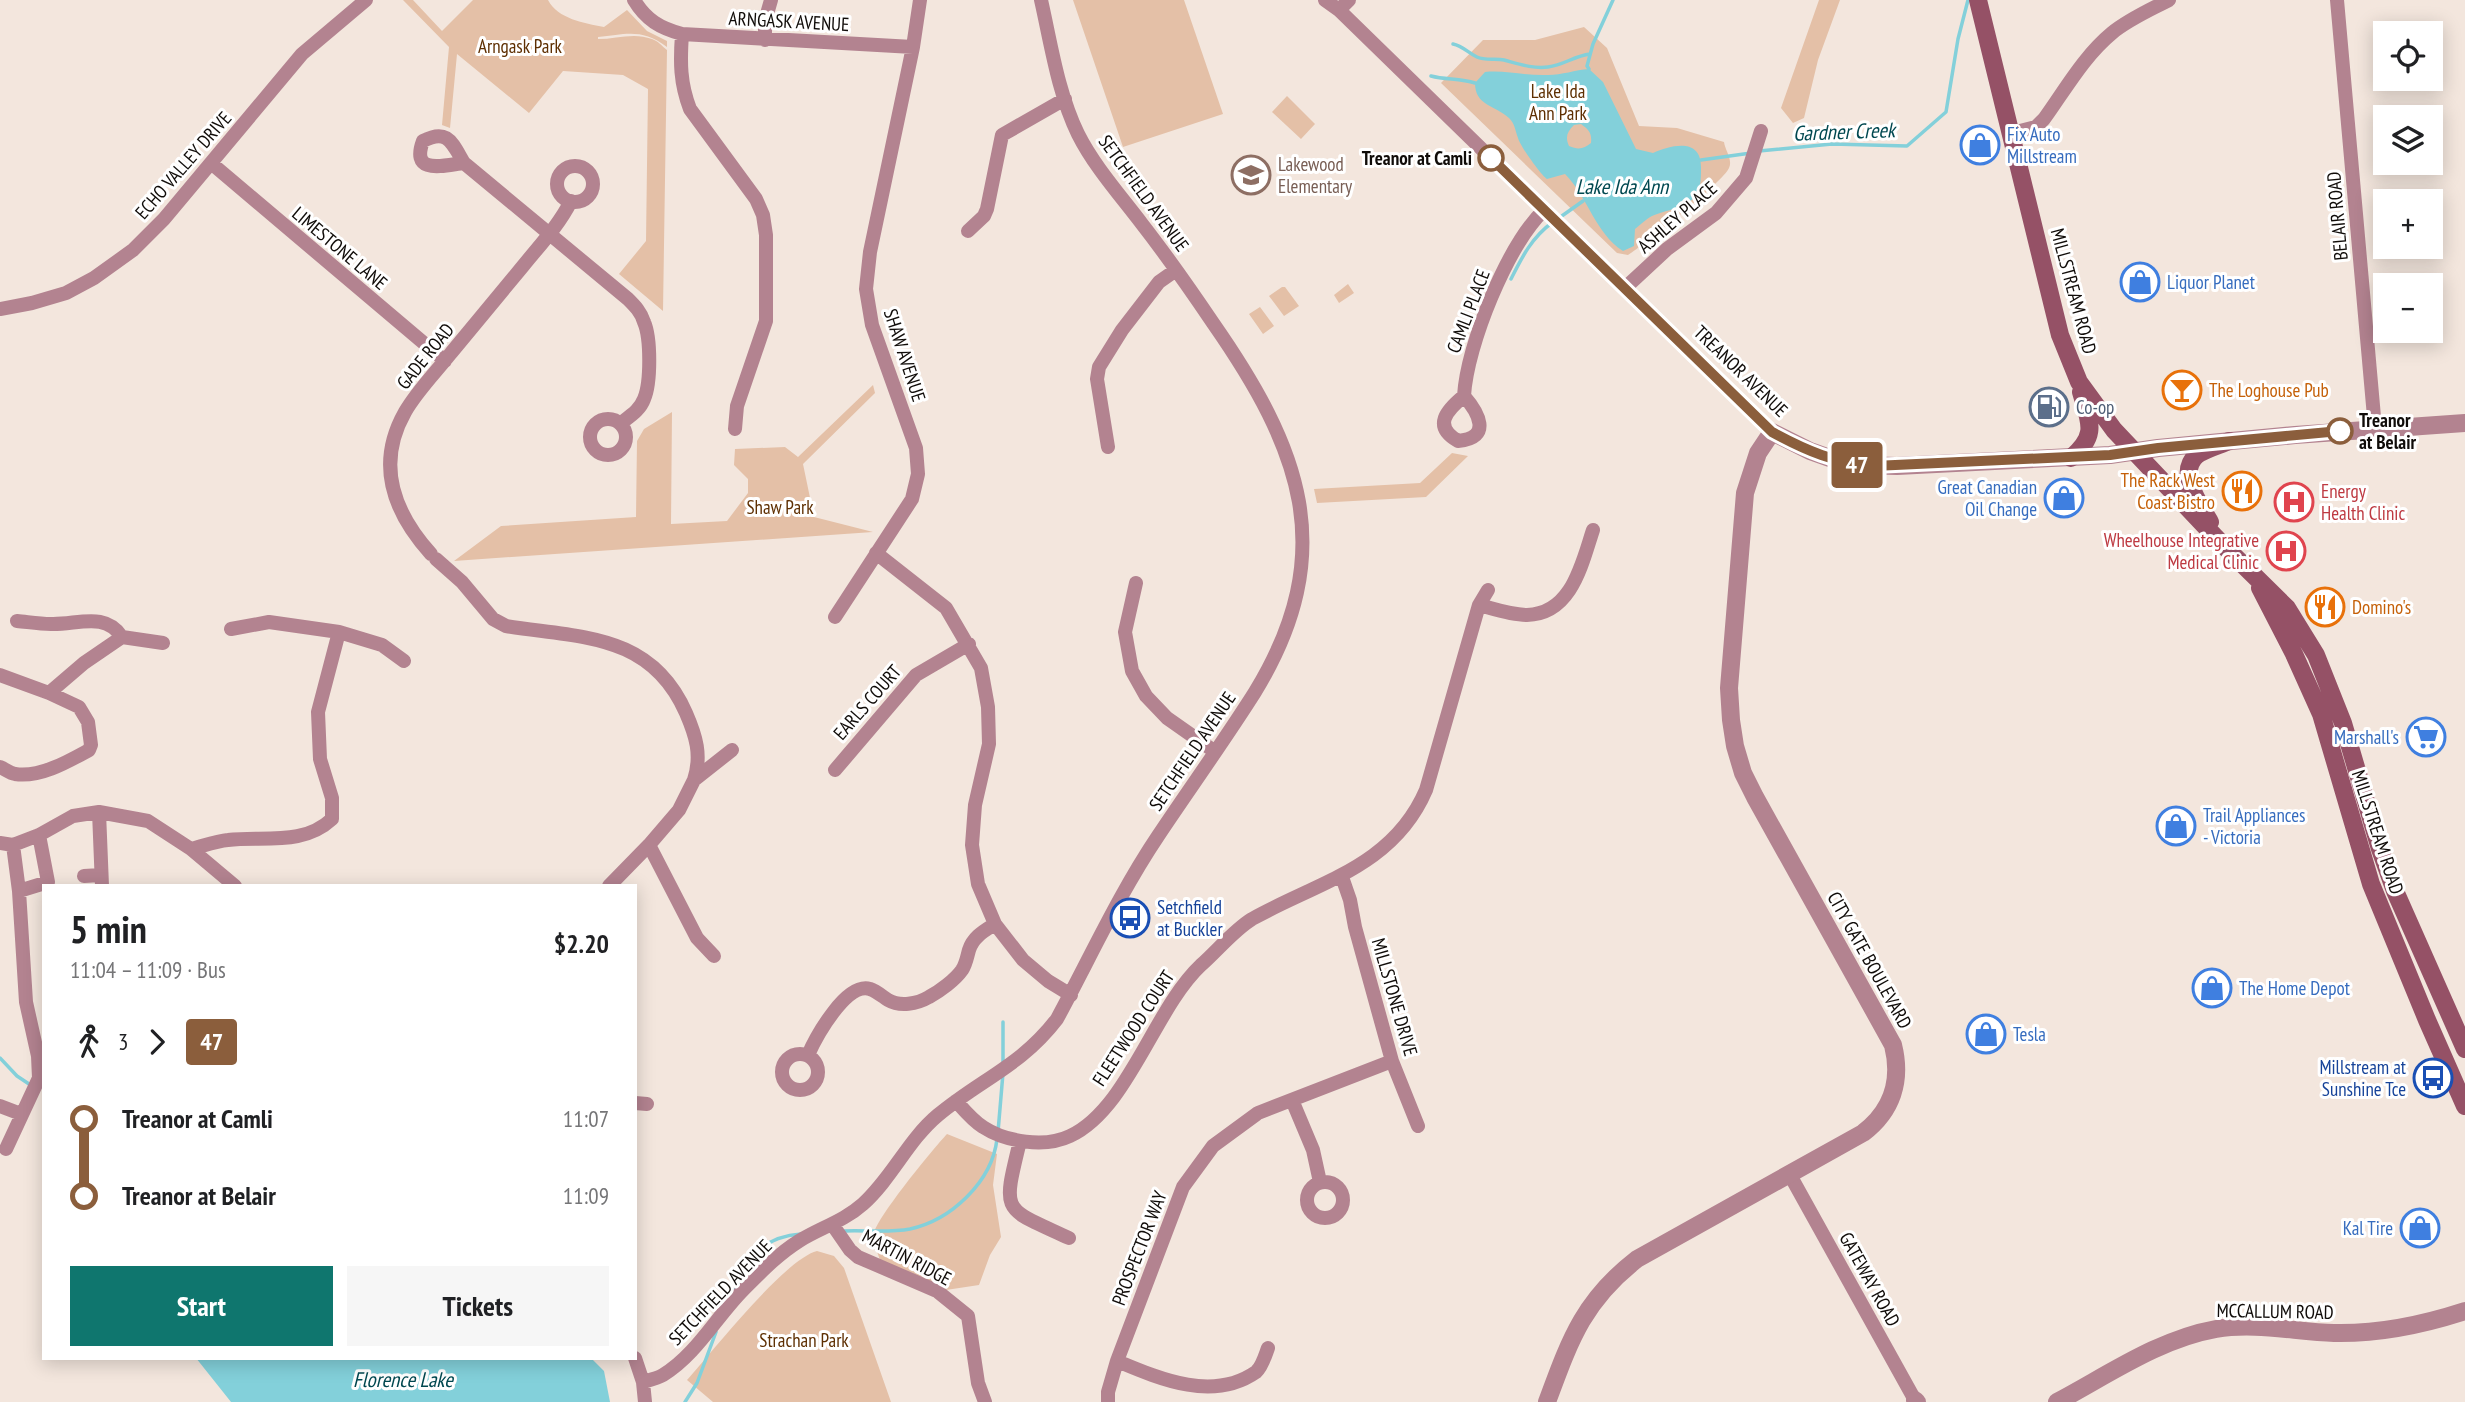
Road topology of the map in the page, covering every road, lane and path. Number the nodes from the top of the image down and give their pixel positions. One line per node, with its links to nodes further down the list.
1 (366, 0): 17 (street, ECHO VALLEY DRIVE)
2 (634, 0): 11 (street, ARNGASK AVENUE)
3 (771, 0): 12 (street)
4 (920, 0): 13 (street, SHAW AVENUE)
5 (1041, 0): 14 (street, SETCHFIELD AVENUE)
6 (1325, 0): 10 (street, TREANOR AVENUE)
7 (1978, 0): 16 (main road, MILLSTREAM ROAD)
8 (2169, 0): 16 (street)
9 (2337, 0): 31 (street, BELAIR ROAD)
10 (1344, 5): 20 (street, TREANOR AVENUE)
11 (681, 34): 12 (street, ARNGASK AVENUE); 32 (street)
12 (765, 40): 13 (street, ARNGASK AVENUE)
13 (913, 47): 40 (street, SHAW AVENUE)
14 (1065, 99): 21 (street); 23 (street, SETCHFIELD AVENUE)
15 (1761, 131): 24 (street, ASHLEY PLACE)
16 (2012, 133): 27 (main road, MILLSTREAM ROAD)
17 (211, 163): 25 (street, ECHO VALLEY DRIVE); 26 (street, LIMESTONE LANE)
18 (464, 163): 22 (street)
19 (572, 201): 22 (street, GADE ROAD)
20 (1544, 210): 24 (street, TREANOR AVENUE); 28 (street, CAMLI PLACE)
21 (968, 231)
22 (550, 233): 26 (street, GADE ROAD); 29 (street)
23 (1175, 270): 35 (street); 56 (street, SETCHFIELD AVENUE)
24 (1625, 288): 33 (street, TREANOR AVENUE)
25 (0, 309)
26 (445, 361): 59 (street, GADE ROAD)
27 (2079, 382): 36 (main road, MILLSTREAM ROAD); 37 (main road)
28 (1464, 396)
29 (621, 423)
30 (2465, 423): 31 (street, TREANOR AVENUE)
31 (2375, 428): 34 (street, TREANOR AVENUE)
32 (735, 429)
33 (1772, 432): 37 (street, TREANOR AVENUE); 85 (street, CITY GATE BOULEVARD)
34 (2229, 442): 36 (street, TREANOR AVENUE); 39 (main road)
35 (1108, 447)
36 (2134, 451): 37 (street, TREANOR AVENUE); 39 (main road, MILLSTREAM ROAD)
37 (2071, 458)
38 (1593, 530): 44 (street)
39 (2221, 543): 41 (main road, MILLSTREAM ROAD)
40 (876, 553): 45 (street, SHAW AVENUE); 51 (street)
41 (2252, 573): 74 (main road, MILLSTREAM ROAD); 80 (main road, MILLSTREAM ROAD)
42 (1136, 583): 56 (street)
43 (1488, 590): 44 (street, FLEETWOOD COURT)
44 (1479, 605): 66 (street, FLEETWOOD COURT)
45 (835, 617)
46 (17, 621): 49 (street)
47 (232, 629): 48 (street)
48 (339, 632): 52 (street); 64 (street)
49 (122, 637): 50 (street); 54 (street)
50 (163, 643)
51 (969, 644): 58 (street, EARLS COURT); 71 (street)
52 (404, 661)
53 (0, 675): 54 (street)
54 (49, 693): 57 (street)
55 (732, 750): 59 (street)
56 (1214, 751): 73 (street, SETCHFIELD AVENUE)
57 (0, 766)
58 (835, 770)
59 (694, 780): 63 (street)
60 (99, 812): 61 (street); 64 (street); 67 (street)
61 (39, 835): 62 (street); 70 (street)
62 (6, 844): 70 (street)
63 (649, 845): 69 (street); 72 (street)
64 (191, 849): 68 (street)
65 (84, 876): 67 (street)
66 (1342, 877): 76 (street, MILLSTONE DRIVE); 83 (street, FLEETWOOD COURT)
67 (101, 880)
68 (233, 884)
69 (611, 884)
70 (19, 891): 81 (street)
71 (995, 924): 73 (street); 75 (street)
72 (714, 956)
73 (1071, 995): 78 (street, SETCHFIELD AVENUE)
74 (2465, 1049)
75 (808, 1055)
76 (1392, 1061): 77 (street, PROSPECTOR WAY); 82 (street, MILLSTONE DRIVE)
77 (1292, 1100): 86 (street); 92 (street, PROSPECTOR WAY)
78 (956, 1101): 83 (street, FLEETWOOD COURT); 87 (street, SETCHFIELD AVENUE)
79 (0, 1106): 81 (street)
80 (2465, 1106)
81 (21, 1114): 84 (street)
82 (1418, 1126)
83 (1020, 1141): 88 (street)
84 (6, 1149)
85 (1790, 1175): 94 (street, GATEWAY ROAD); 98 (street, CITY GATE BOULEVARD)
86 (1320, 1182)
87 (832, 1224): 93 (street, SETCHFIELD AVENUE); 96 (street, MARTIN RIDGE)
88 (1069, 1238)
89 (2465, 1311): 99 (street, MCCALLUM ROAD)
90 (1268, 1348): 92 (street)
91 (636, 1360): 93 (street)
92 (1116, 1362): 97 (street, PROSPECTOR WAY)
93 (643, 1381): 95 (street)
94 (1916, 1401)
95 (645, 1402)
96 (985, 1402)
97 (1108, 1402)
98 (1547, 1402)
99 (2057, 1402)

